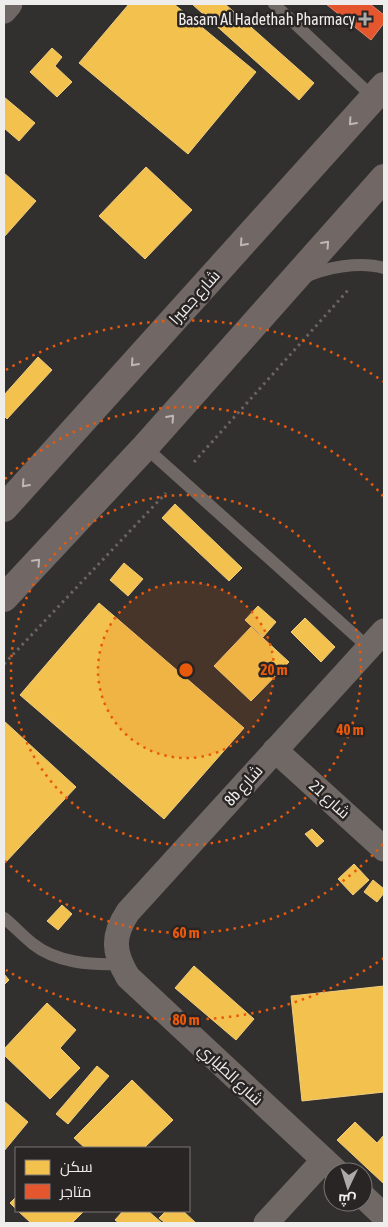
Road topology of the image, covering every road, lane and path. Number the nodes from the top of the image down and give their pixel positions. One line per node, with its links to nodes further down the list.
1 (10, 4): 3 (street)
2 (274, 4): 4 (lane)
3 (4, 11)
4 (379, 92): 11 (main road, شارع جميرا, one-way to 11)
5 (384, 178): 8 (main road, one-way to 5)
6 (371, 264): 7 (lane); 8 (lane); 10 (path)
7 (384, 268)
8 (289, 285): 9 (main road, one-way to 8)
9 (145, 447): 10 (lane); 12 (main road, one-way to 9)
10 (180, 479): 13 (lane); 14 (path)
11 (4, 508)
12 (4, 598)
13 (377, 639): 15 (street, 8b شارع)
14 (4, 664)
15 (275, 750): 16 (street, شارع 21); 18 (street, 8b شارع)
16 (384, 849)
17 (4, 918): 18 (lane)
18 (118, 955): 19 (street, شارع الطياري)
19 (326, 1162)
20 (323, 1172): 23 (street)
21 (373, 1206): 22 (street)
22 (384, 1216)
23 (266, 1223)

